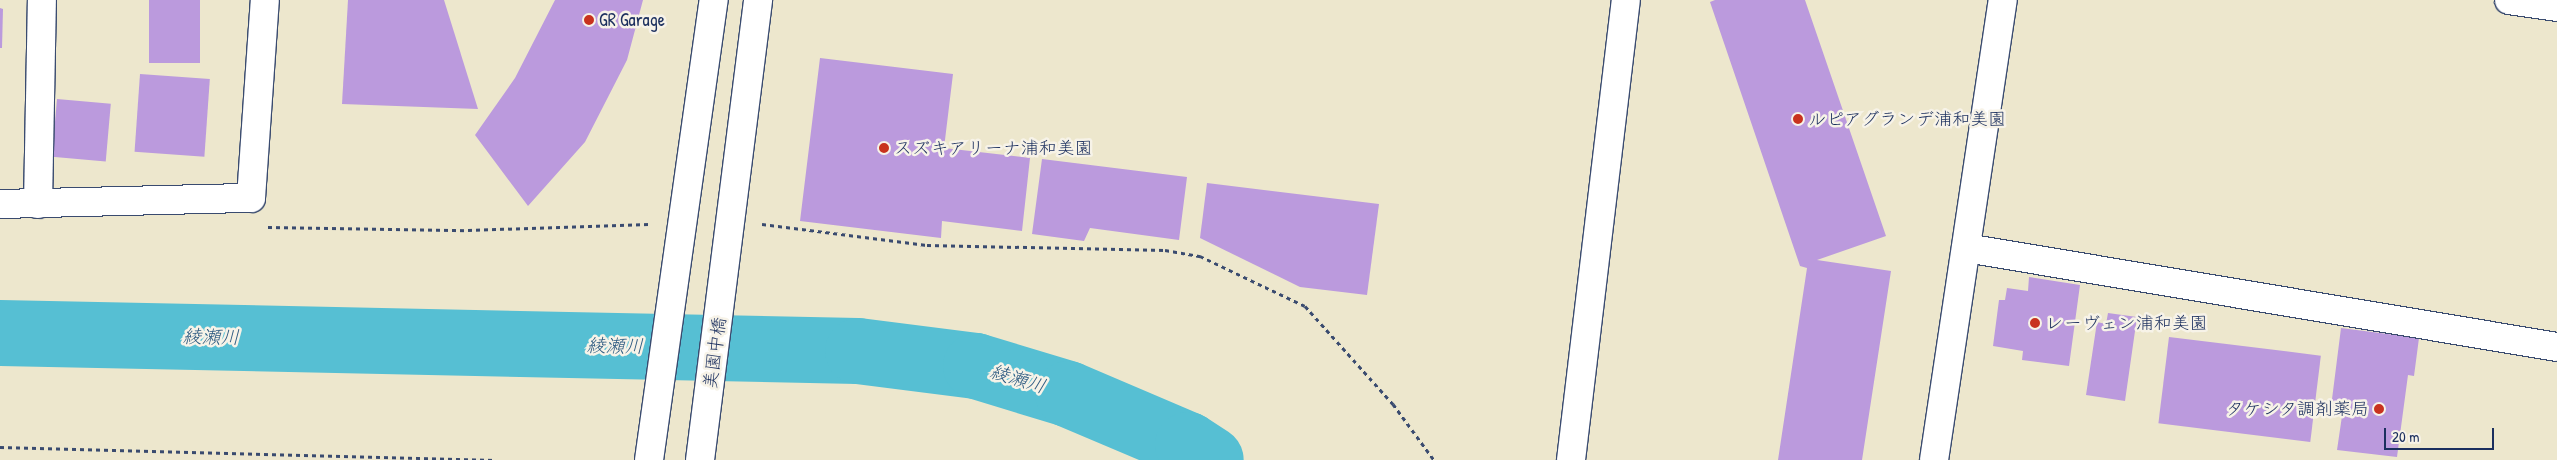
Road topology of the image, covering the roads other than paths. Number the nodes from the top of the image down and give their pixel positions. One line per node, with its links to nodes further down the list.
1 (42, 0): 10 (street)
2 (266, 0): 10 (street)
3 (714, 0): 13 (street)
4 (758, 0): 14 (street, 美園中橋)
5 (1626, 0): 15 (street)
6 (2003, 0): 11 (street)
7 (2509, 0): 8 (street)
8 (2557, 7)
9 (0, 204): 10 (street)
10 (38, 204)
11 (1966, 248): 12 (street); 16 (street)
12 (2557, 347)
13 (650, 457)
14 (700, 460)
15 (1571, 460)
16 (1934, 460)

